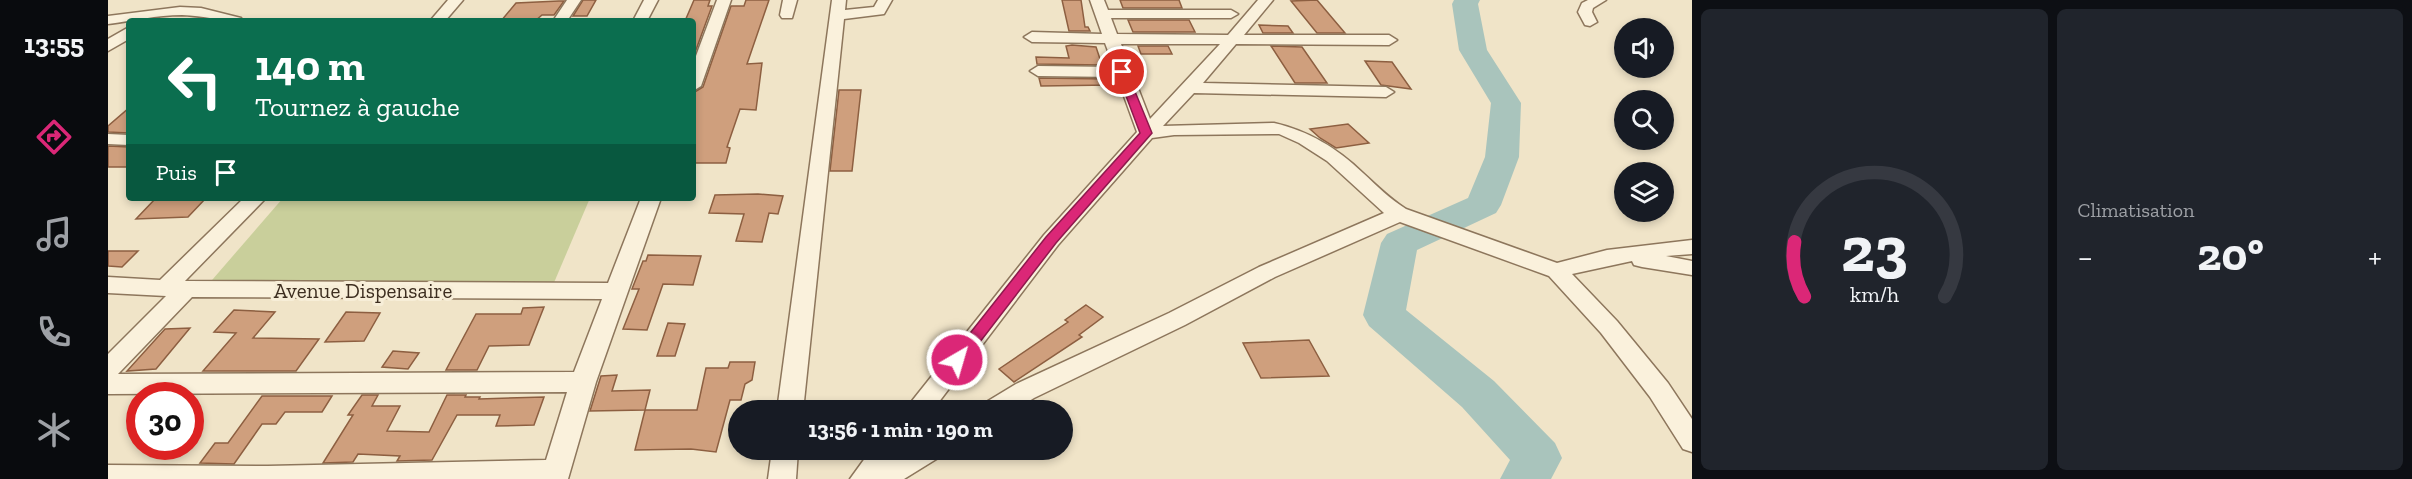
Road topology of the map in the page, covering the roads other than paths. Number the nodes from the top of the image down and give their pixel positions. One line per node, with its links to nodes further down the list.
1 (164, 0): 12 (street)
2 (456, 0): 14 (street)
3 (574, 0): 15 (street)
4 (651, 0): 16 (street)
5 (724, 0): 26 (street)
6 (885, 0): 11 (street)
7 (1224, 0): 20 (street)
8 (1266, 0): 20 (street)
9 (1599, 0): 19 (street)
10 (1099, 7): 20 (street); 23 (street)
11 (838, 8): 47 (street)
12 (148, 17): 13 (street)
13 (224, 18)
14 (440, 18)
15 (562, 18)
16 (642, 18)
17 (126, 19): 18 (street)
18 (108, 20)
19 (1590, 22)
20 (1234, 28): 23 (street); 24 (street); 29 (street)
21 (126, 34): 25 (street)
22 (1032, 37): 23 (street)
23 (1113, 39): 28 (street)
24 (1389, 40)
25 (108, 46)
26 (698, 61)
27 (1038, 71): 28 (street)
28 (1122, 72): 31 (street)
29 (1190, 88): 30 (street); 31 (street)
30 (1386, 92)
31 (1146, 133): 36 (street); 48 (street)
32 (108, 140): 33 (street)
33 (126, 140)
34 (253, 201): 42 (street)
35 (650, 201): 43 (street)
36 (1399, 214): 40 (street); 49 (street)
37 (1692, 247): 38 (street)
38 (1583, 261): 39 (street); 40 (street)
39 (1692, 268)
40 (1557, 271): 50 (street)
41 (108, 285): 42 (street, Avenue Dispensaire)
42 (176, 288): 43 (street, Avenue Dispensaire); 44 (street)
43 (618, 291): 45 (street)
44 (108, 369)
45 (583, 382): 46 (street); 54 (street)
46 (108, 384)
47 (791, 400)
48 (926, 400)
49 (1010, 400)
50 (1692, 441)
51 (784, 460): 56 (street)
52 (878, 460): 57 (street)
53 (911, 460): 58 (street)
54 (556, 476): 55 (street)
55 (108, 477)
56 (782, 479)
57 (864, 479)
58 (880, 479)

